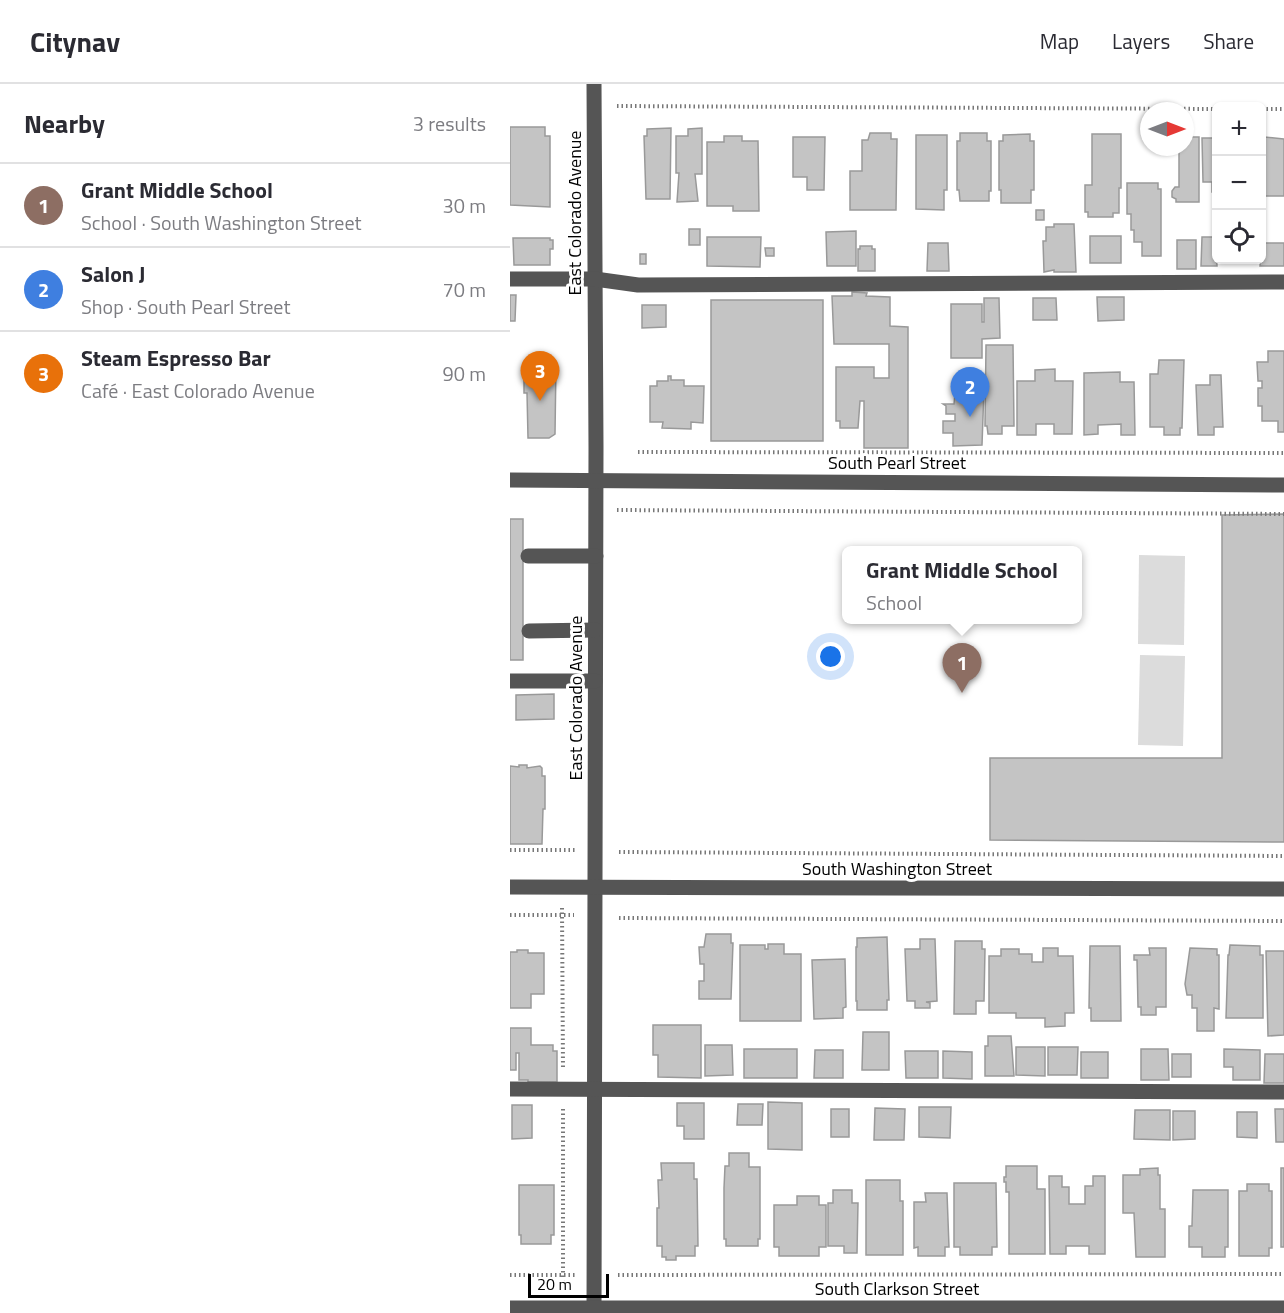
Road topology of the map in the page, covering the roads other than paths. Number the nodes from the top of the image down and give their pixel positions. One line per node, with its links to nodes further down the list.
1 (594, 84): 3 (street, East Colorado Avenue)
2 (510, 279): 3 (street)
3 (595, 279): 4 (street); 6 (street, East Colorado Avenue)
4 (1284, 282)
5 (510, 480): 6 (street, South Pearl Street)
6 (596, 481): 7 (street, South Pearl Street); 9 (street, East Colorado Avenue)
7 (1284, 485)
8 (528, 556): 9 (street)
9 (596, 556): 10 (street, East Colorado Avenue)
10 (595, 630): 11 (street); 13 (street, East Colorado Avenue)
11 (529, 631)
12 (510, 681): 13 (street)
13 (595, 681): 15 (street, East Colorado Avenue)
14 (510, 887): 15 (street, South Washington Street)
15 (595, 888): 16 (street, South Washington Street); 18 (street, East Colorado Avenue)
16 (1284, 889)
17 (510, 1089): 18 (street)
18 (594, 1090): 19 (street); 22 (street, East Colorado Avenue)
19 (1284, 1092)
20 (510, 1308): 22 (street, South Clarkson Street)
21 (1284, 1308): 22 (street, South Clarkson Street)
22 (594, 1311)

